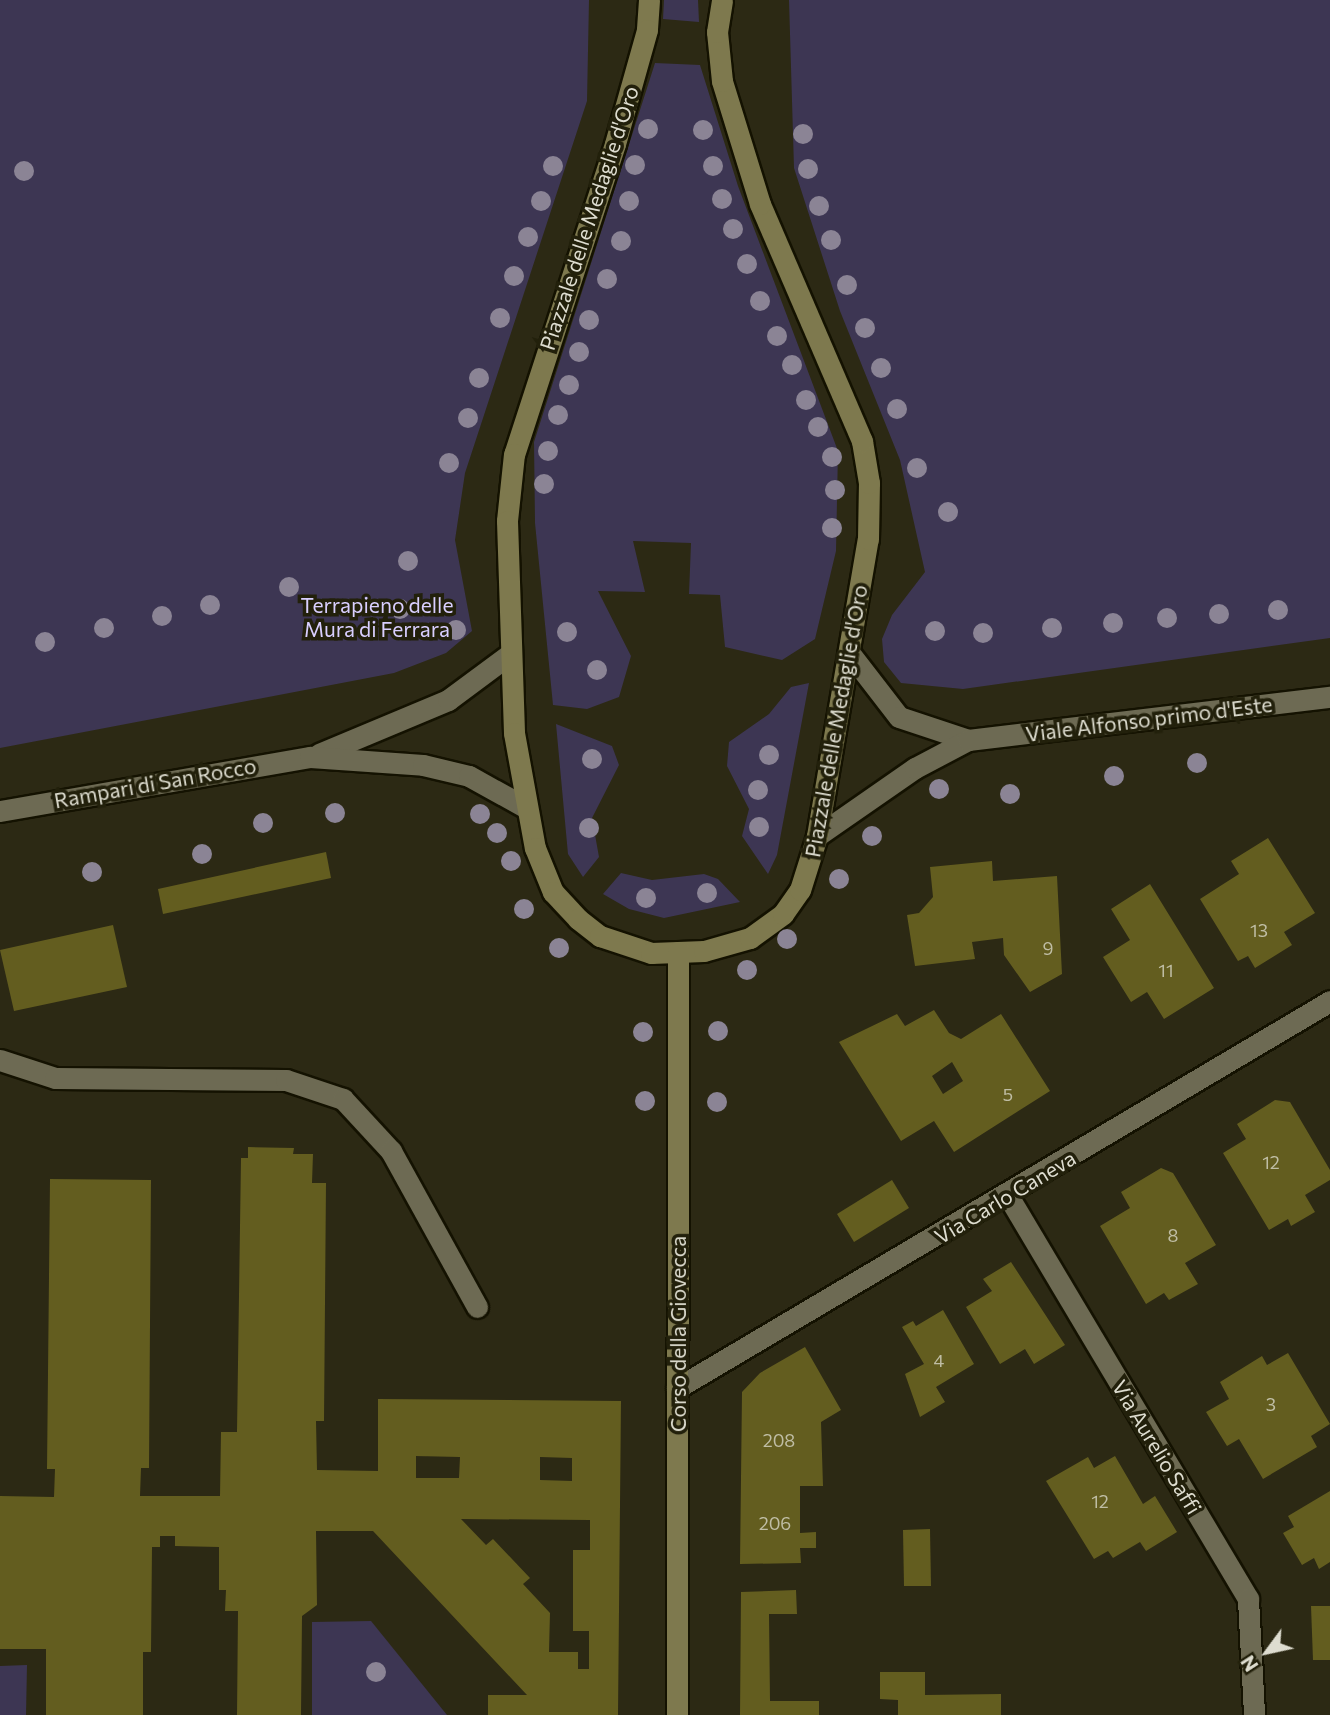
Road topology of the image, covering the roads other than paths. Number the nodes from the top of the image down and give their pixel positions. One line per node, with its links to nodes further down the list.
1 (649, 0): 3 (street, Piazzale delle Medaglie d'Oro)
2 (722, 0): 4 (street, Piazzale delle Medaglie d'Oro)
3 (510, 654): 7 (street, Rampari di San Rocco); 8 (street, Piazzale delle Medaglie d'Oro)
4 (851, 655): 6 (street); 10 (street, Piazzale delle Medaglie d'Oro)
5 (1330, 697): 6 (street, Viale Alfonso primo d'Este)
6 (968, 740): 10 (street)
7 (310, 757): 8 (street, Rampari di San Rocco); 9 (street, Rampari di San Rocco)
8 (525, 807): 11 (street, Piazzale delle Medaglie d'Oro)
9 (0, 811)
10 (817, 836): 11 (street, Piazzale delle Medaglie d'Oro)
11 (678, 952): 16 (street, Corso della Giovecca)
12 (1330, 1002): 14 (street, Via Carlo Caneva)
13 (0, 1060): 15 (street)
14 (1008, 1196): 16 (street, Via Carlo Caneva); 18 (street, Via Aurelio Saffi)
15 (477, 1307)
16 (677, 1388): 17 (street, Corso della Giovecca)
17 (677, 1715)
18 (1254, 1715)

